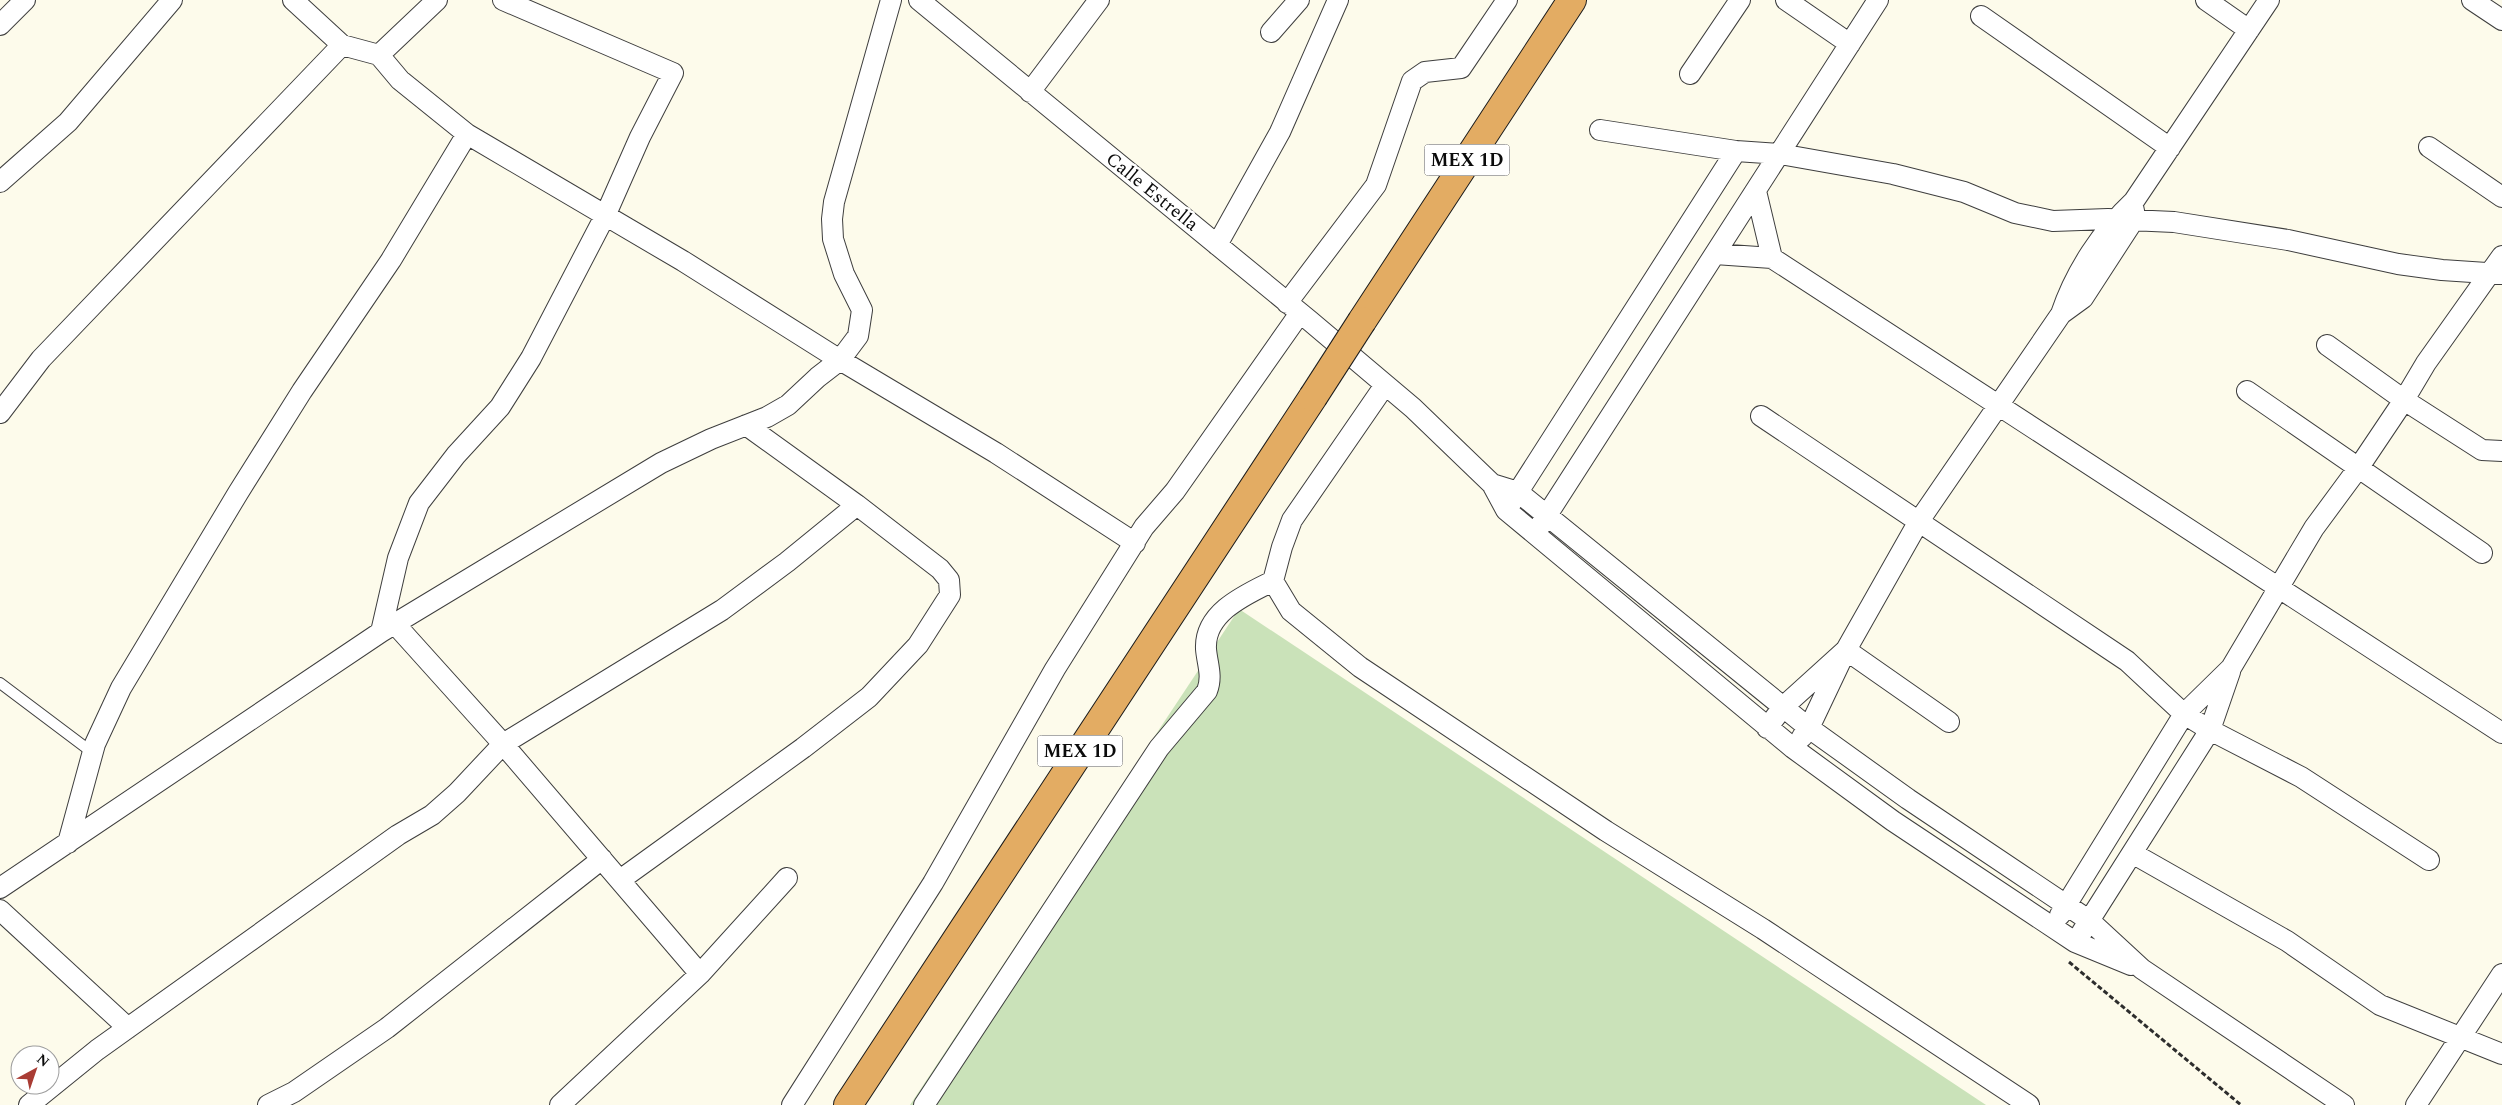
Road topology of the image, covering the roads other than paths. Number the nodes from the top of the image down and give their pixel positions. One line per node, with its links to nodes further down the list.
1 (25, 0): 21 (street)
2 (172, 0): 35 (street)
3 (293, 0): 25 (street)
4 (436, 0): 26 (street)
5 (503, 0): 38 (street)
6 (891, 0): 47 (street)
7 (1100, 0): 28 (street)
8 (1299, 0): 23 (street)
9 (1338, 0): 40 (street)
10 (1507, 0): 45 (street)
11 (1572, 0): 106 (highway, MEX 1D, bridge)
12 (1740, 0): 27 (street)
13 (1786, 0): 24 (street)
14 (1878, 0): 24 (street)
15 (2206, 0): 22 (street)
16 (2269, 0): 22 (street)
17 (2472, 0): 20 (street)
18 (925, 2): 28 (street, Calle Estrella)
19 (1980, 16): 32 (street)
20 (2502, 20)
21 (0, 25)
22 (2249, 30): 32 (street)
23 (1271, 32)
24 (1850, 44): 34 (street)
25 (342, 45): 26 (street); 52 (street)
26 (378, 55): 30 (street)
27 (1690, 74)
28 (1030, 92): 40 (street, Calle Estrella)
29 (1600, 130): 33 (street)
30 (467, 134): 38 (street); 81 (street)
31 (2429, 147): 37 (street)
32 (2170, 148): 39 (street)
33 (1736, 151): 34 (street); 58 (street)
34 (1780, 154): 36 (street); 39 (street)
35 (0, 182)
36 (1756, 191): 41 (street); 43 (street)
37 (2502, 197)
38 (606, 214): 47 (street); 68 (street)
39 (2127, 214): 44 (street); 51 (street)
40 (1217, 245): 45 (street, Calle Estrella)
41 (1715, 254): 43 (street); 61 (street)
42 (2502, 256): 44 (street)
43 (1772, 258): 51 (street)
44 (2496, 274): 50 (street)
45 (1293, 308): 48 (street, Calle Estrella); 64 (street)
46 (2327, 345): 50 (street)
47 (840, 360): 54 (street); 64 (street)
48 (1385, 385): 57 (street, Calle Estrella); 66 (street)
49 (2247, 391): 56 (street)
50 (2404, 400): 55 (street); 56 (street)
51 (1998, 405): 62 (street); 67 (street)
52 (0, 413)
53 (1761, 416): 62 (street)
54 (746, 425): 59 (street); 68 (street)
55 (2502, 452)
56 (2359, 467): 65 (street); 67 (street)
57 (1492, 484): 58 (street); 60 (street)
58 (1518, 492): 60 (street); 61 (street)
59 (856, 505): 79 (street); 89 (street)
60 (1506, 510): 63 (street)
61 (1548, 516): 63 (street); 72 (street)
62 (1919, 521): 69 (street); 73 (street)
63 (1535, 534): 75 (street)
64 (1135, 543): 105 (street)
65 (2482, 553)
66 (1273, 581): 107 (street); 108 (street)
67 (2278, 588): 70 (street); 78 (street)
68 (388, 628): 79 (street); 84 (street)
69 (1846, 650): 72 (street); 74 (street); 76 (street)
70 (2232, 668): 73 (street); 77 (street)
71 (0, 683): 81 (lane)
72 (1783, 707): 75 (street); 76 (street)
73 (2184, 714): 77 (street); 91 (street)
74 (1949, 722)
75 (1768, 728): 80 (street)
76 (1809, 728): 80 (street); 82 (street)
77 (2210, 730): 85 (street); 87 (street)
78 (2502, 734)
79 (504, 744): 86 (street); 99 (street)
80 (1793, 748): 83 (street)
81 (93, 753): 84 (street)
82 (1908, 800): 83 (street); 91 (street)
83 (1893, 821): 94 (street)
84 (68, 843): 90 (street)
85 (2132, 853): 93 (street); 100 (street)
86 (602, 860): 89 (street); 103 (street)
87 (2429, 860)
88 (787, 878): 97 (street)
89 (620, 880): 97 (street)
90 (0, 888)
91 (2067, 906): 93 (street); 94 (street)
92 (0, 910): 99 (street)
93 (2090, 921): 95 (street); 96 (street)
94 (2053, 927): 95 (street)
95 (2068, 949): 96 (street)
96 (2142, 969): 109 (street)
97 (700, 974): 104 (street)
98 (2502, 974): 100 (street)
99 (128, 1028): 102 (street)
100 (2460, 1039): 101 (street); 110 (street)
101 (2502, 1054)
102 (29, 1105)
103 (268, 1105)
104 (560, 1105)
105 (792, 1105)
106 (848, 1105)
107 (924, 1105)
108 (2029, 1105)
109 (2344, 1105)
110 (2416, 1105)

